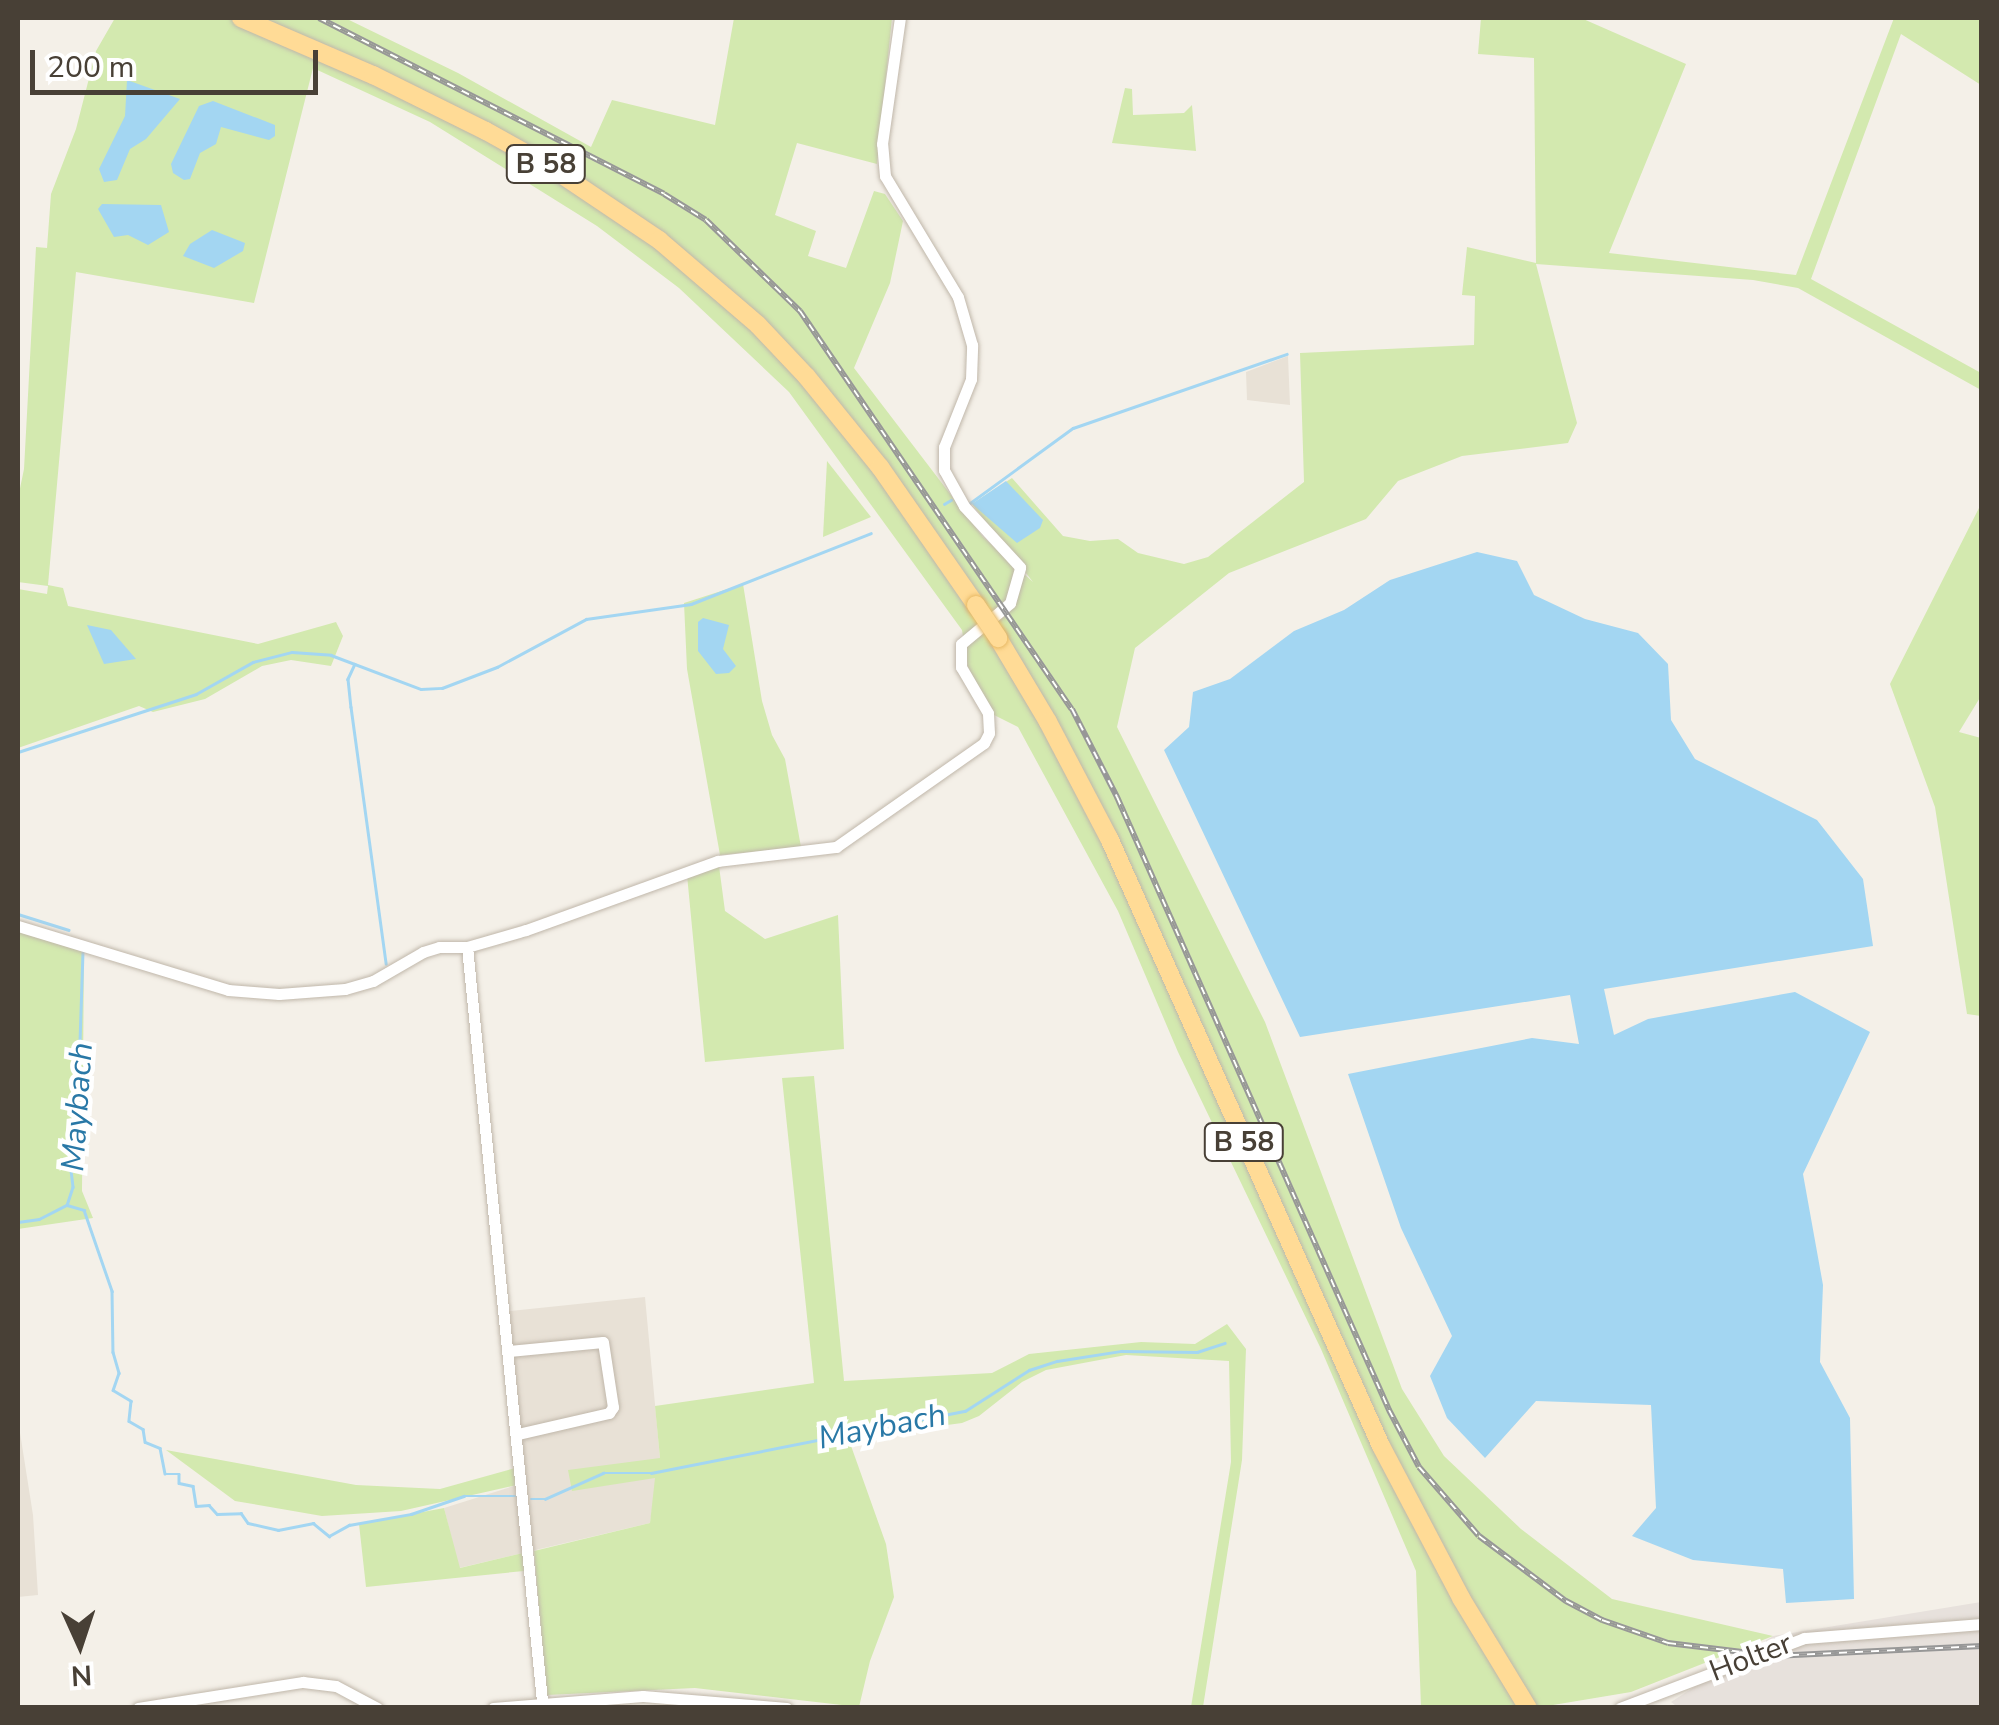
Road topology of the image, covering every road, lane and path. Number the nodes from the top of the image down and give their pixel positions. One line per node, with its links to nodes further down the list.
1 (240, 18): 8 (main road, B 58, bridge)
2 (900, 18): 4 (street)
3 (18, 926): 4 (street)
4 (466, 947): 5 (street)
5 (509, 1351): 6 (street); 6 (street)
6 (518, 1434): 9 (street)
7 (1982, 1624): 15 (street, Holter)
8 (1523, 1700)
9 (542, 1702): 10 (street); 13 (street)
10 (643, 1702): 14 (street)
11 (138, 1708): 12 (street)
12 (377, 1708)
13 (493, 1708)
14 (787, 1708)
15 (1620, 1708)

